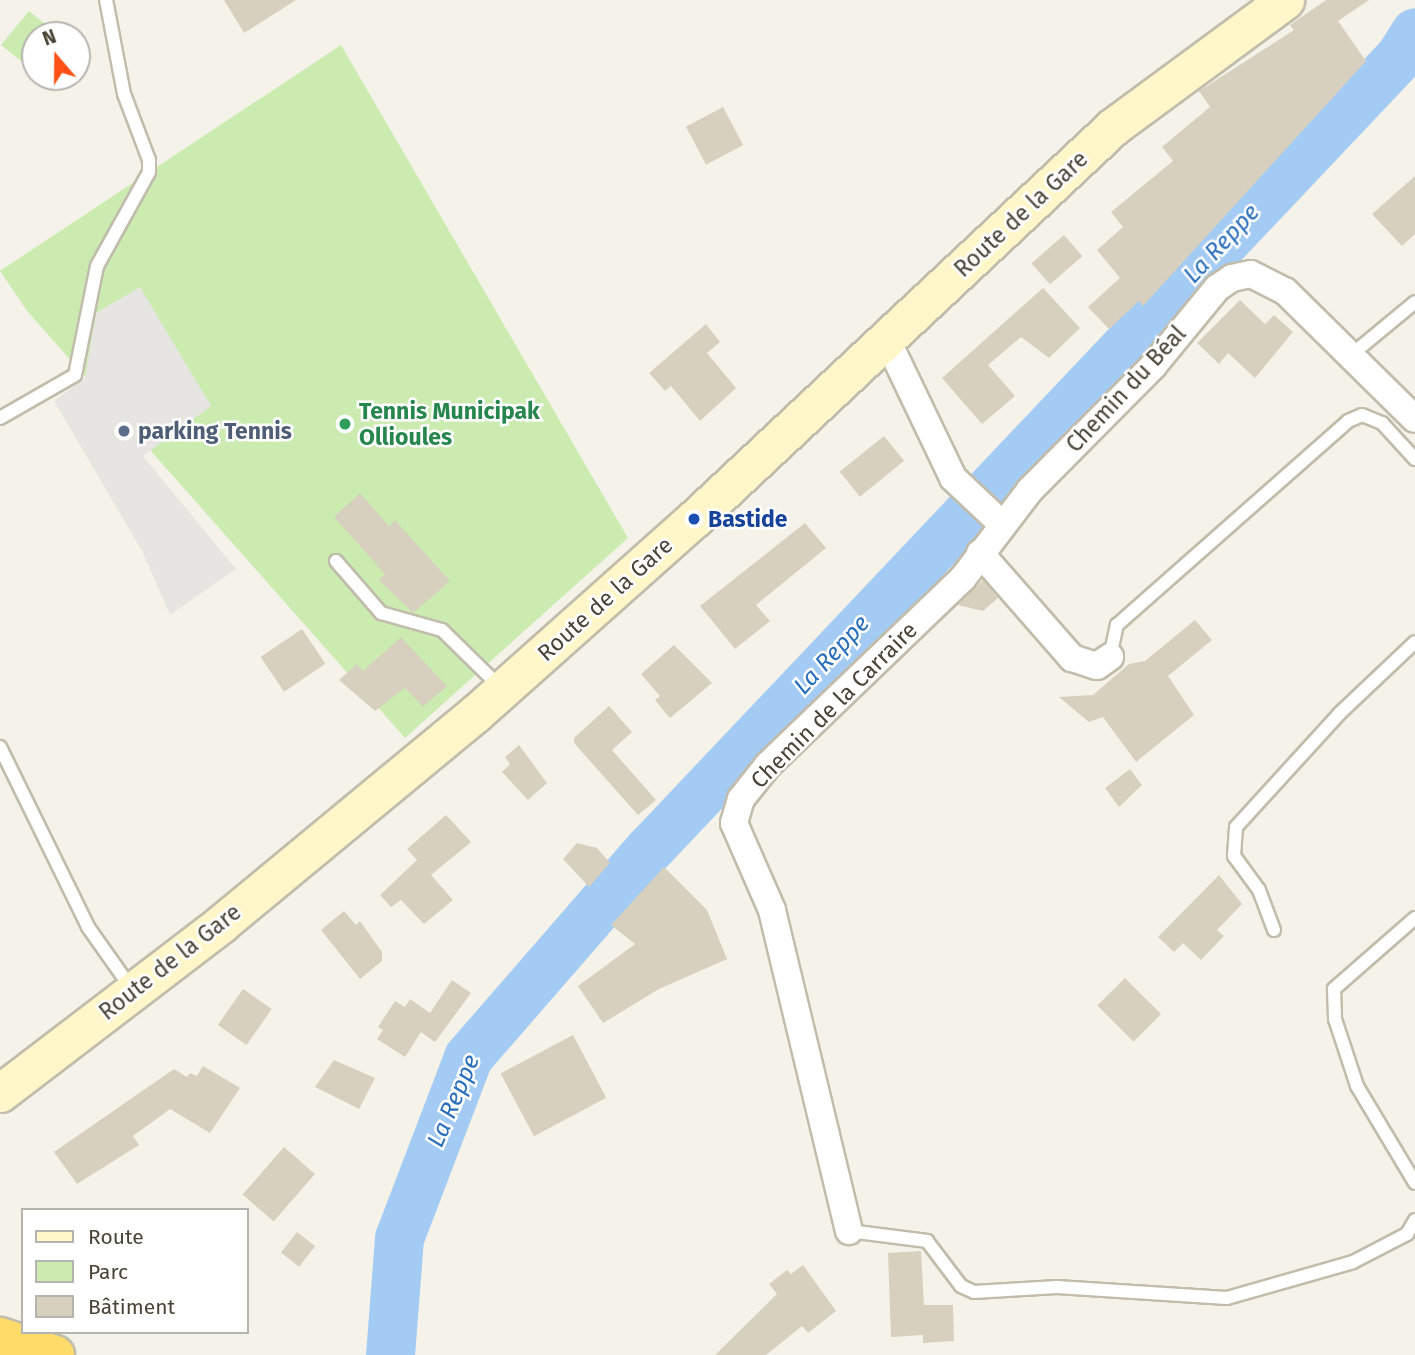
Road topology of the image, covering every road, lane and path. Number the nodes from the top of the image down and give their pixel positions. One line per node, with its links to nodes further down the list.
1 (106, 0): 6 (lane)
2 (1285, 0): 4 (street, Route de la Gare)
3 (1415, 302): 5 (lane)
4 (887, 340): 9 (street); 14 (street, Route de la Gare)
5 (1351, 355): 7 (street, Chemin du Béal); 9 (street, Chemin du Béal)
6 (0, 418)
7 (1415, 419)
8 (1415, 459): 13 (lane)
9 (1001, 523): 10 (street, Chemin de la Carraire)
10 (980, 553): 13 (street); 22 (street, Chemin de la Carraire)
11 (336, 561): 14 (lane)
12 (1415, 642): 17 (lane)
13 (1110, 657)
14 (502, 690): 18 (street, Route de la Gare)
15 (0, 747): 18 (lane)
16 (1415, 918): 20 (lane)
17 (1274, 930)
18 (133, 992): 19 (street, Route de la Gare)
19 (0, 1093)
20 (1415, 1183)
21 (1415, 1220): 22 (lane)
22 (849, 1231)
23 (0, 1337): 24 (highway)
24 (55, 1355)

